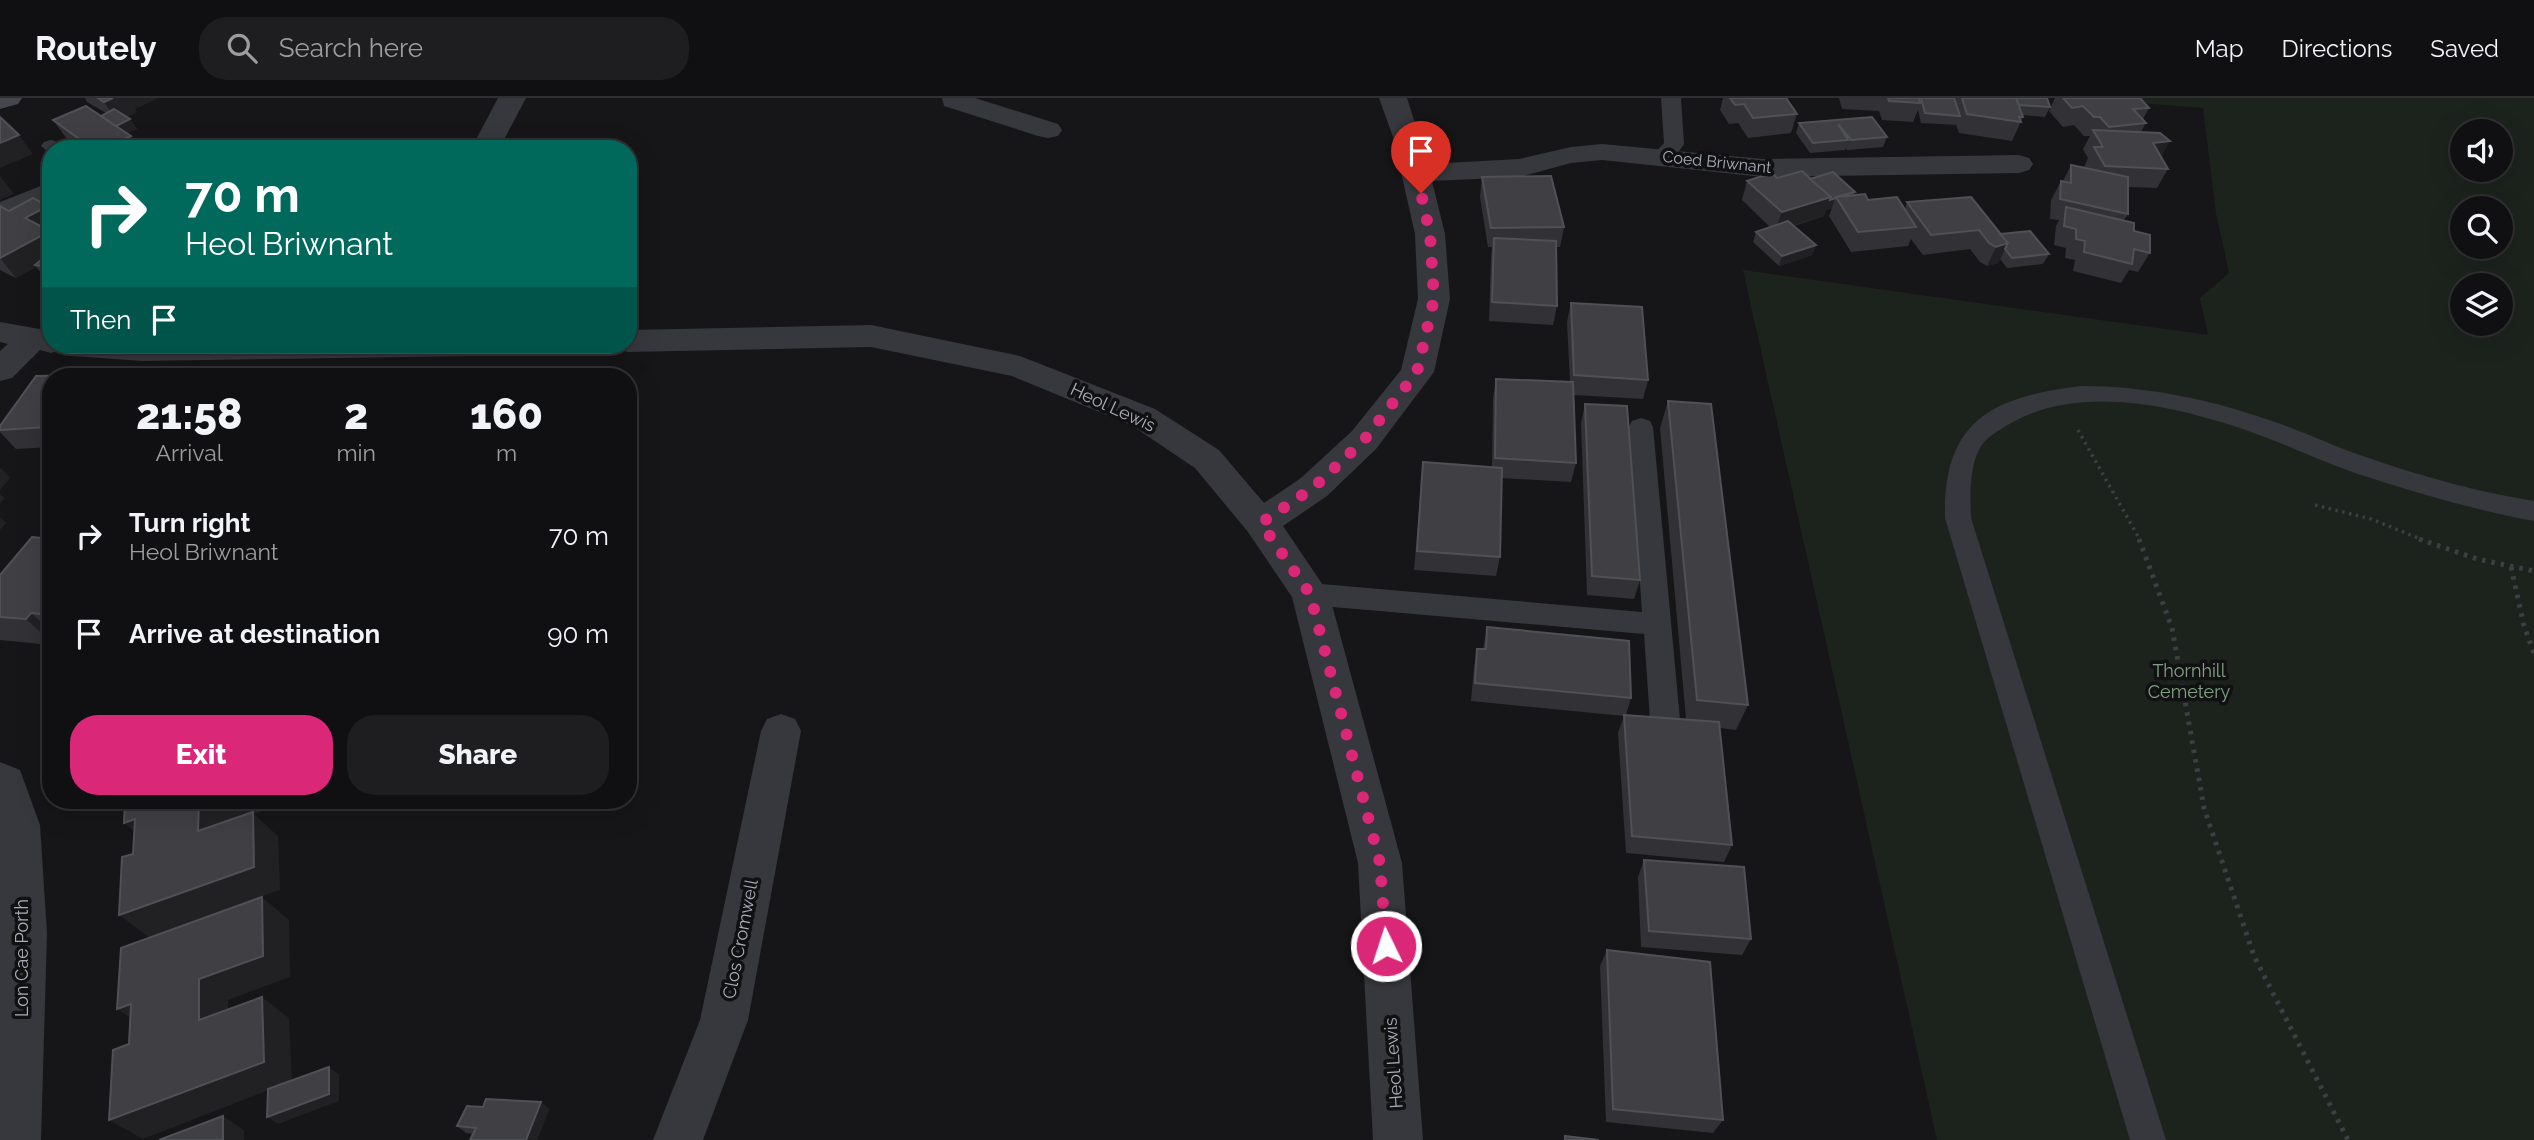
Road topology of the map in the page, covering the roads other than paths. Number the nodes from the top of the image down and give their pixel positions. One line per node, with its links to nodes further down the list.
1 (8, 98): 6 (street)
2 (512, 98): 9 (street)
3 (1393, 98): 12 (street)
4 (1671, 98): 10 (lane)
5 (954, 100): 7 (street)
6 (0, 101)
7 (1008, 106): 8 (street)
8 (1048, 130)
9 (490, 140)
10 (1662, 156): 11 (street, Coed Briwnant); 12 (street, Coed Briwnant)
11 (2019, 164)
12 (1417, 173): 21 (street)
13 (42, 192): 14 (lane)
14 (0, 210)
15 (0, 332): 16 (street)
16 (42, 340): 18 (street)
17 (637, 341): 21 (street, Heol Lewis)
18 (0, 370)
19 (1641, 427): 23 (lane)
20 (2534, 512): 30 (lane)
21 (1261, 523): 22 (street, Heol Lewis)
22 (1310, 594): 23 (lane); 29 (street, Heol Lewis)
23 (1657, 624): 24 (lane)
24 (1665, 720)
25 (781, 731): 28 (street, Clos Cromwell)
26 (0, 780): 27 (street, Lon Cae Porth)
27 (16, 1140)
28 (678, 1140)
29 (1398, 1140)
30 (2148, 1140)

